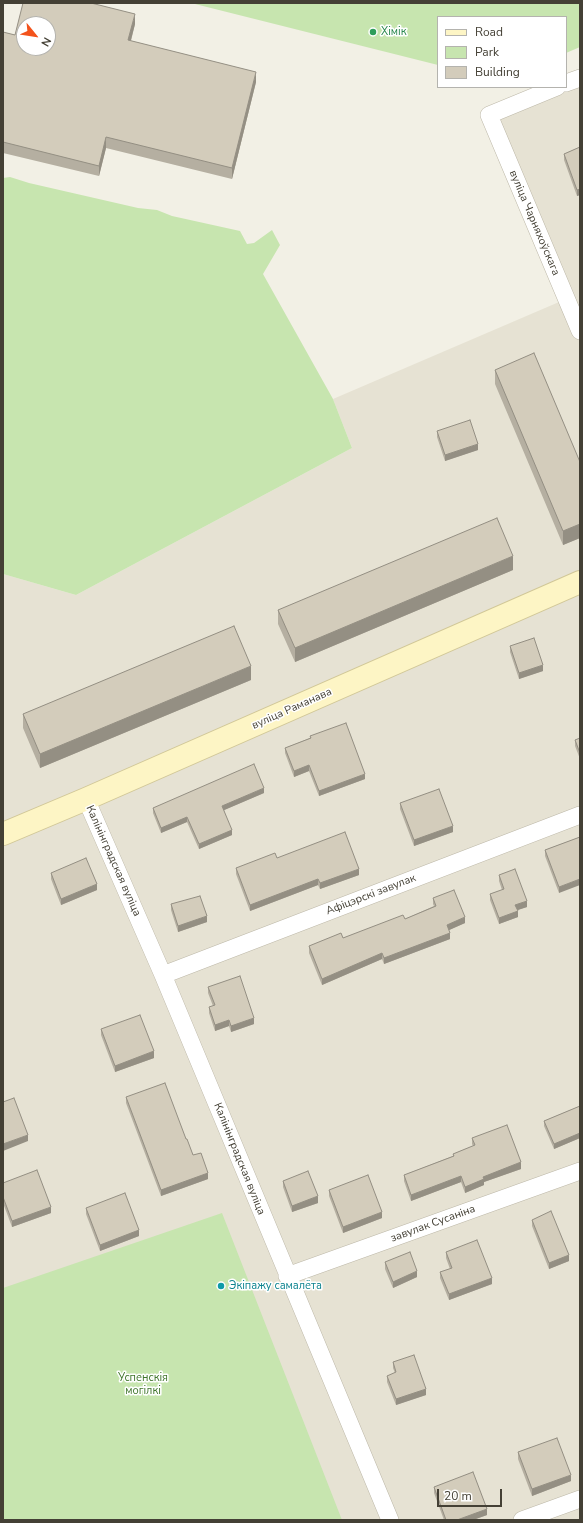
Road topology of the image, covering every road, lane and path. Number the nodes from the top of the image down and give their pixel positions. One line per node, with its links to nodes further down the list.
1 (580, 78): 2 (street)
2 (567, 83)
3 (554, 88): 4 (street, вуліца Чарняхоўскага)
4 (580, 331)
5 (580, 582): 6 (main road, вуліца Раманава)
6 (86, 799): 8 (main road, вуліца Раманава); 9 (street, Калінінградская вуліца)
7 (580, 815): 9 (street, Афіцэрскі завулак)
8 (3, 834)
9 (163, 975): 11 (street, Калінінградская вуліца)
10 (580, 1171): 11 (street, завулак Сусаніна)
11 (287, 1276): 13 (street, Калінінградская вуліца)
12 (580, 1499): 14 (street)
13 (390, 1520)
14 (522, 1520)

